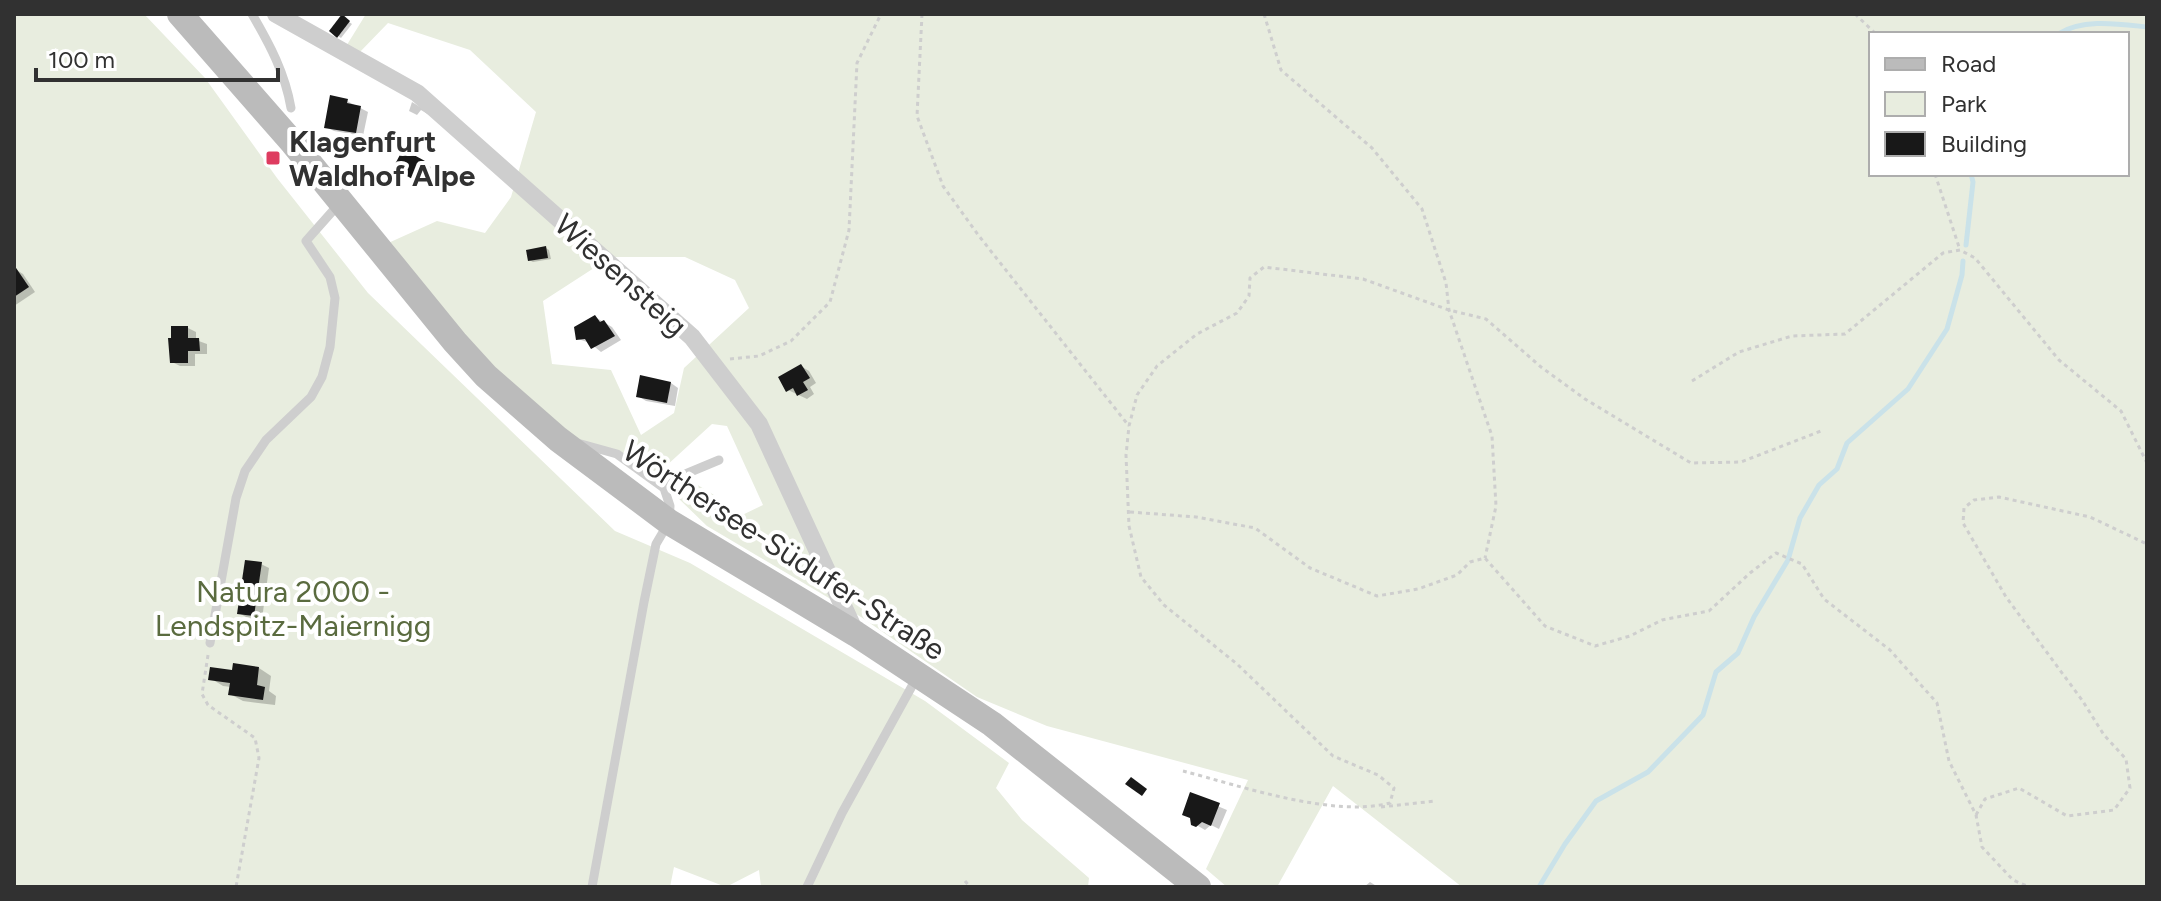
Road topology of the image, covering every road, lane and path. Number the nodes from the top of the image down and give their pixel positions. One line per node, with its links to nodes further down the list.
1 (180, 14): 11 (main road, Wörthersee-Südufer-Straße)
2 (252, 14): 9 (lane)
3 (276, 14): 14 (street, Wiesensteig)
4 (881, 14): 14 (path)
5 (922, 14): 16 (path)
6 (1264, 14): 13 (path)
7 (1855, 14): 8 (path)
8 (1874, 32)
9 (291, 108)
10 (1936, 176): 12 (path)
11 (340, 203): 18 (main road, Wörthersee-Südufer-Straße); 27 (lane)
12 (1960, 250): 15 (path); 20 (path)
13 (1449, 310): 16 (path); 17 (path); 25 (path)
14 (709, 362): 26 (street, Wiesensteig)
15 (1692, 381)
16 (1129, 426): 22 (path)
17 (1821, 431)
18 (558, 439): 21 (lane); 23 (main road, Wörthersee-Südufer-Straße)
19 (719, 460): 21 (lane)
20 (2147, 463)
21 (664, 488): 23 (lane)
22 (1128, 512): 25 (path); 31 (path)
23 (669, 522): 26 (main road, Wörthersee-Südufer-Straße); 35 (lane)
24 (2147, 544): 32 (path)
25 (1485, 558): 32 (path)
26 (856, 634): 28 (main road, Wörthersee-Südufer-Straße)
27 (210, 643): 34 (path)
28 (919, 674): 36 (lane); 38 (main road, Wörthersee-Südufer-Straße)
29 (1183, 771): 31 (path)
30 (1435, 801): 31 (path)
31 (1369, 808)
32 (1976, 815): 39 (path)
33 (965, 881): 37 (path)
34 (236, 887)
35 (592, 887)
36 (807, 887)
37 (970, 887)
38 (1196, 887)
39 (2029, 887)

